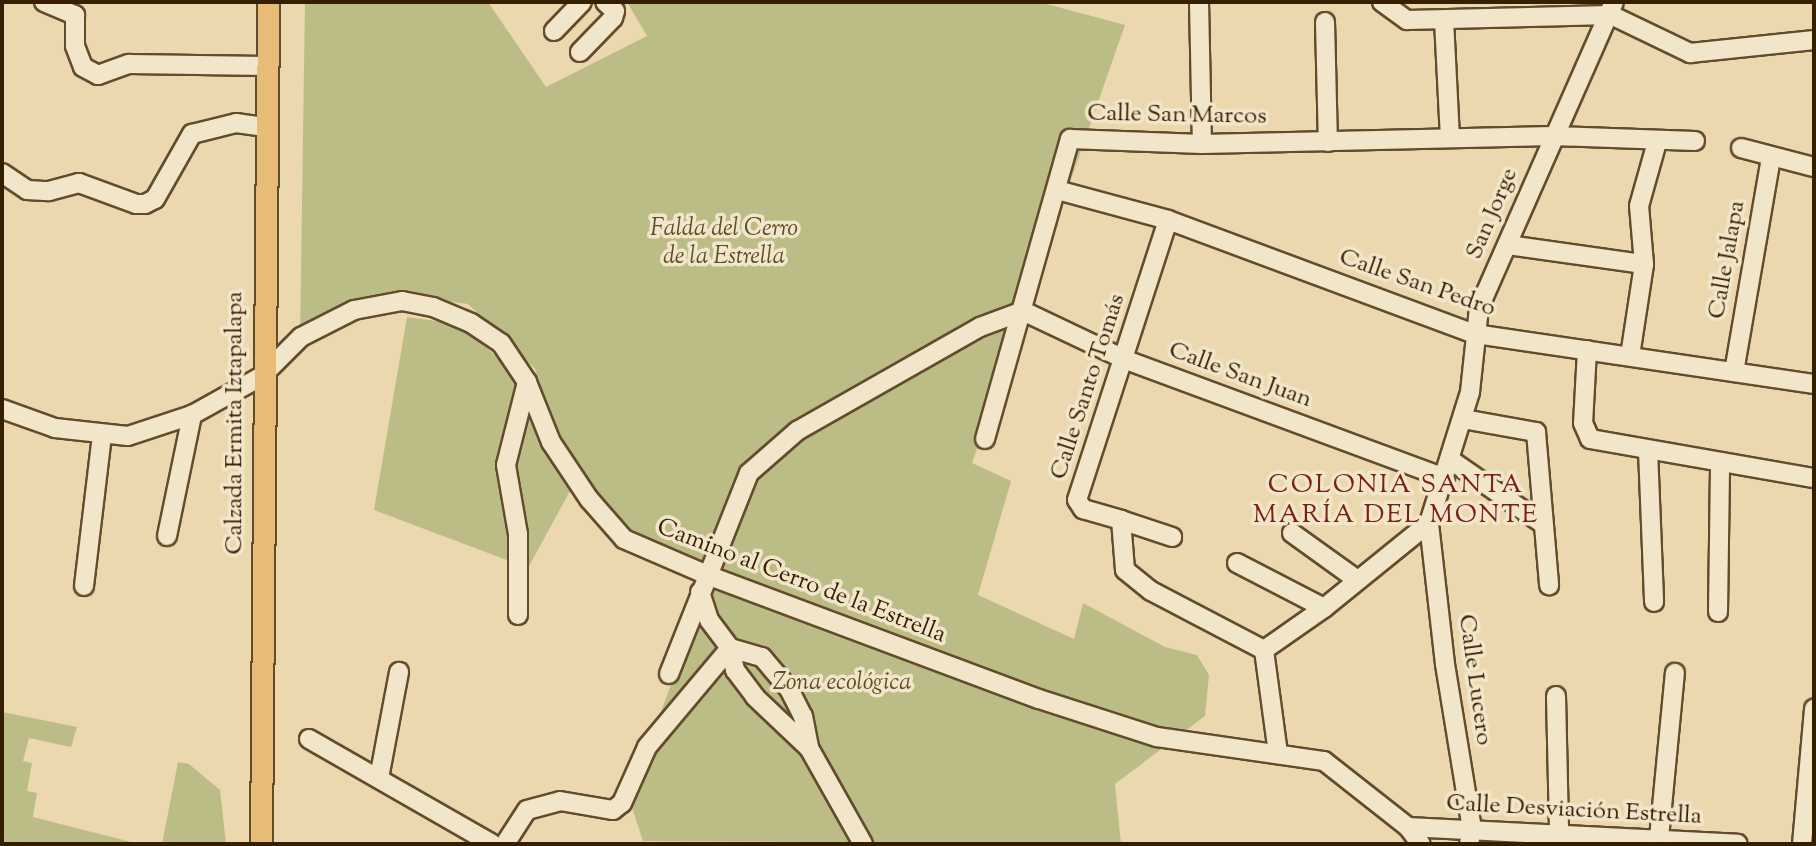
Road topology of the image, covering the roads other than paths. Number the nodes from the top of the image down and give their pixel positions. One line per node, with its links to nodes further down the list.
1 (44, 2): 14 (street)
2 (268, 2): 14 (main road, Calzada Ermita Iztapalapa)
3 (582, 2): 11 (street)
4 (605, 2): 13 (street)
5 (1199, 2): 21 (street)
6 (1382, 2): 9 (street)
7 (1613, 8): 8 (street); 12 (street); 16 (street, San Jorge)
8 (1522, 9): 9 (street)
9 (1444, 20): 17 (street)
10 (1325, 22): 19 (street)
11 (554, 31)
12 (1814, 40)
13 (580, 52)
14 (266, 66): 15 (main road, Calzada Ermita Iztapalapa)
15 (264, 127): 25 (street); 36 (main road, Calzada Ermita Iztapalapa)
16 (1553, 135): 17 (street, Calle San Marcos); 20 (street, Calle San Marcos); 28 (street, San Jorge)
17 (1450, 137): 19 (street, Calle San Marcos)
18 (1695, 141): 20 (street, Calle San Marcos)
19 (1328, 142): 21 (street, Calle San Marcos)
20 (1657, 142): 29 (street)
21 (1202, 144): 26 (street, Calle San Marcos)
22 (1741, 148): 23 (street)
23 (1771, 157): 24 (street); 35 (street, Calle Jalapa)
24 (1814, 167)
25 (2, 173)
26 (1057, 190): 27 (street, Calle San Pedro); 30 (street, Calle San Marcos)
27 (1168, 220): 31 (street, Calle San Pedro); 34 (street, Calle Santo Tomás)
28 (1508, 245): 29 (street); 31 (street, San Jorge)
29 (1644, 264): 33 (street)
30 (1023, 311): 34 (street, Calle San Juan); 43 (street, Calle San Marcos); 55 (street)
31 (1475, 334): 32 (street, Calle San Pedro); 41 (street, San Jorge)
32 (1587, 350): 33 (street, Calle San Pedro); 44 (street)
33 (1630, 356): 35 (street, Calle San Pedro)
34 (1126, 360): 46 (street, Calle San Juan); 48 (street, Calle Santo Tomás)
35 (1734, 372): 38 (street, Calle San Pedro)
36 (262, 376): 37 (street, Camino al Cerro de la Estrella); 40 (street, Camino al Cerro de la Estrella); 79 (main road, Calzada Ermita Iztapalapa)
37 (527, 382): 55 (street, Camino al Cerro de la Estrella); 63 (street)
38 (1814, 384)
39 (2, 409): 42 (street, Camino al Cerro de la Estrella)
40 (192, 415): 42 (street, Camino al Cerro de la Estrella); 52 (street)
41 (1463, 419): 46 (street, San Jorge); 50 (street)
42 (102, 436): 58 (street)
43 (985, 439)
44 (1648, 450): 45 (street); 60 (street)
45 (1720, 463): 47 (street); 62 (street)
46 (1448, 470): 49 (street, San Jorge); 50 (street, Calle San Juan)
47 (1814, 478)
48 (1121, 520): 53 (street); 65 (street)
49 (1429, 523): 56 (street); 77 (street, Calle Lucero)
50 (1543, 524): 57 (street)
51 (1292, 533): 56 (street)
52 (167, 536)
53 (1172, 537)
54 (1237, 563): 61 (street)
55 (707, 575): 59 (street); 73 (street, Camino al Cerro de la Estrella)
56 (1356, 579): 61 (street)
57 (1549, 585)
58 (84, 586)
59 (700, 592): 64 (street); 68 (street)
60 (1654, 602)
61 (1325, 608): 65 (street)
62 (1718, 612)
63 (518, 615)
64 (730, 648): 72 (street); 72 (street); 81 (street)
65 (1264, 650): 73 (street)
66 (399, 672): 74 (street)
67 (1675, 673): 78 (street)
68 (669, 674)
69 (1556, 696): 76 (street)
70 (1814, 709): 85 (street)
71 (309, 739): 74 (street)
72 (809, 748): 82 (street)
73 (1278, 754): 75 (street, Camino al Cerro de la Estrella)
74 (379, 779): 80 (street)
75 (1408, 827): 77 (street, Calle Desviación Estrella); 83 (street, Camino al Cerro de la Estrella)
76 (1559, 832): 77 (street, Calle Desviación Estrella); 78 (street, Calle Desviación Estrella)
77 (1471, 837)
78 (1659, 838): 84 (street, Calle Desviación Estrella)
79 (261, 844)
80 (492, 844)
81 (505, 844)
82 (863, 844)
83 (1421, 844)
84 (1738, 844)
85 (1802, 844)

